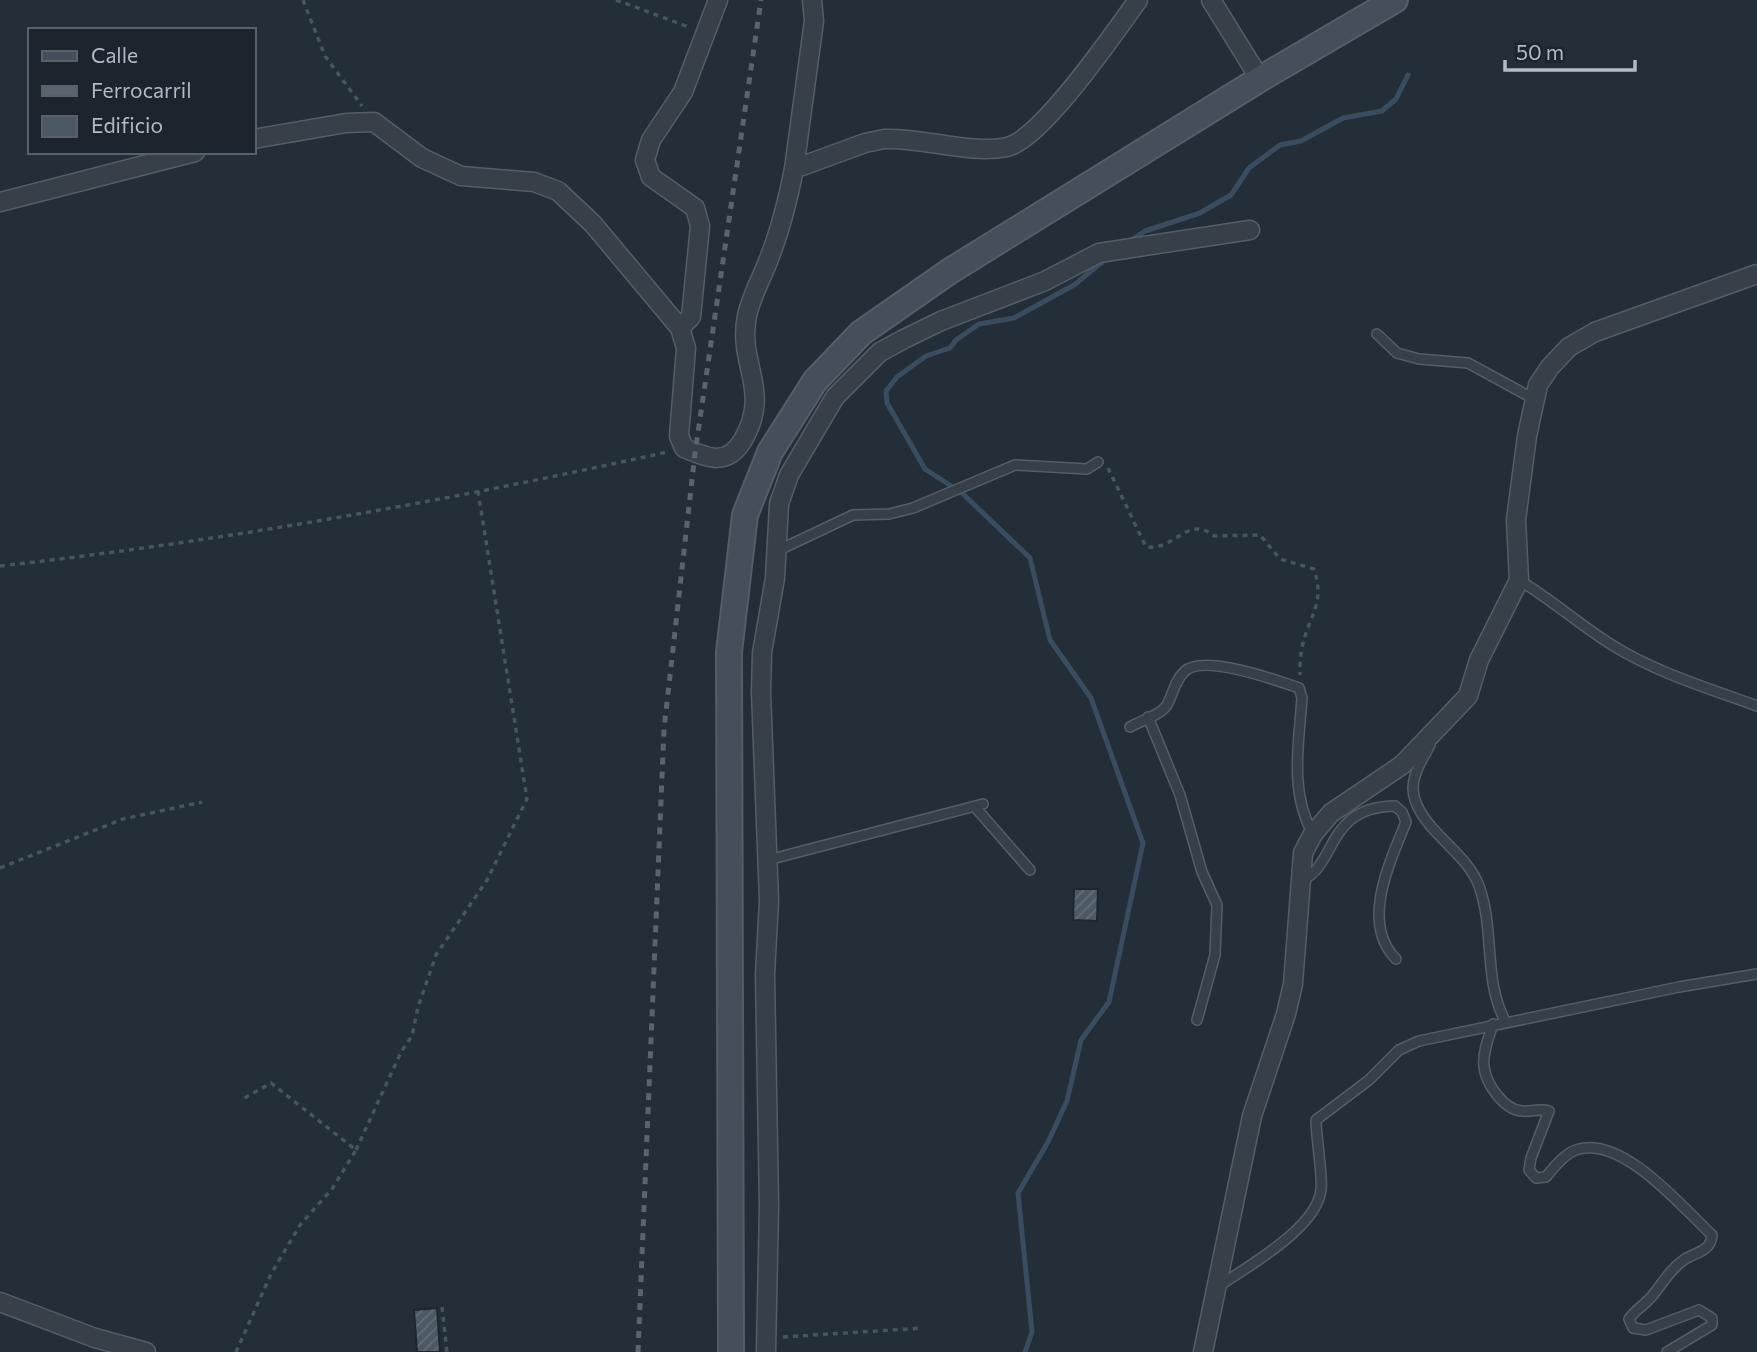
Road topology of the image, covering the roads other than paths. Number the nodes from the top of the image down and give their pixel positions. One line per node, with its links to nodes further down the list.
1 (718, 0): 14 (street)
2 (812, 0): 10 (street)
3 (1138, 0): 10 (street)
4 (1212, 0): 7 (street)
5 (1376, 0): 7 (main road)
6 (1395, 0): 7 (main road)
7 (1260, 79): 37 (main road)
8 (256, 139): 14 (street)
9 (187, 154): 11 (street)
10 (794, 169): 14 (street)
11 (0, 202)
12 (1250, 230): 18 (street)
13 (1757, 274): 16 (street)
14 (680, 328)
15 (1377, 334): 16 (lane)
16 (1534, 399): 19 (street)
17 (1098, 462): 18 (lane)
18 (775, 552): 25 (street)
19 (1519, 580): 20 (lane); 23 (street)
20 (1757, 706)
21 (1148, 718): 22 (lane); 24 (lane); 30 (lane)
22 (1130, 727)
23 (1433, 734): 24 (street); 31 (lane)
24 (1313, 834): 27 (street)
25 (768, 860): 26 (lane); 35 (street)
26 (1030, 870)
27 (1299, 881): 28 (lane); 33 (street)
28 (1396, 959)
29 (1757, 974): 31 (lane)
30 (1197, 1020)
31 (1505, 1021): 32 (lane)
32 (1493, 1024): 33 (lane); 39 (lane)
33 (1215, 1289): 38 (street)
34 (0, 1302): 36 (street)
35 (766, 1345)
36 (146, 1352)
37 (731, 1352)
38 (1203, 1352)
39 (1667, 1352)

